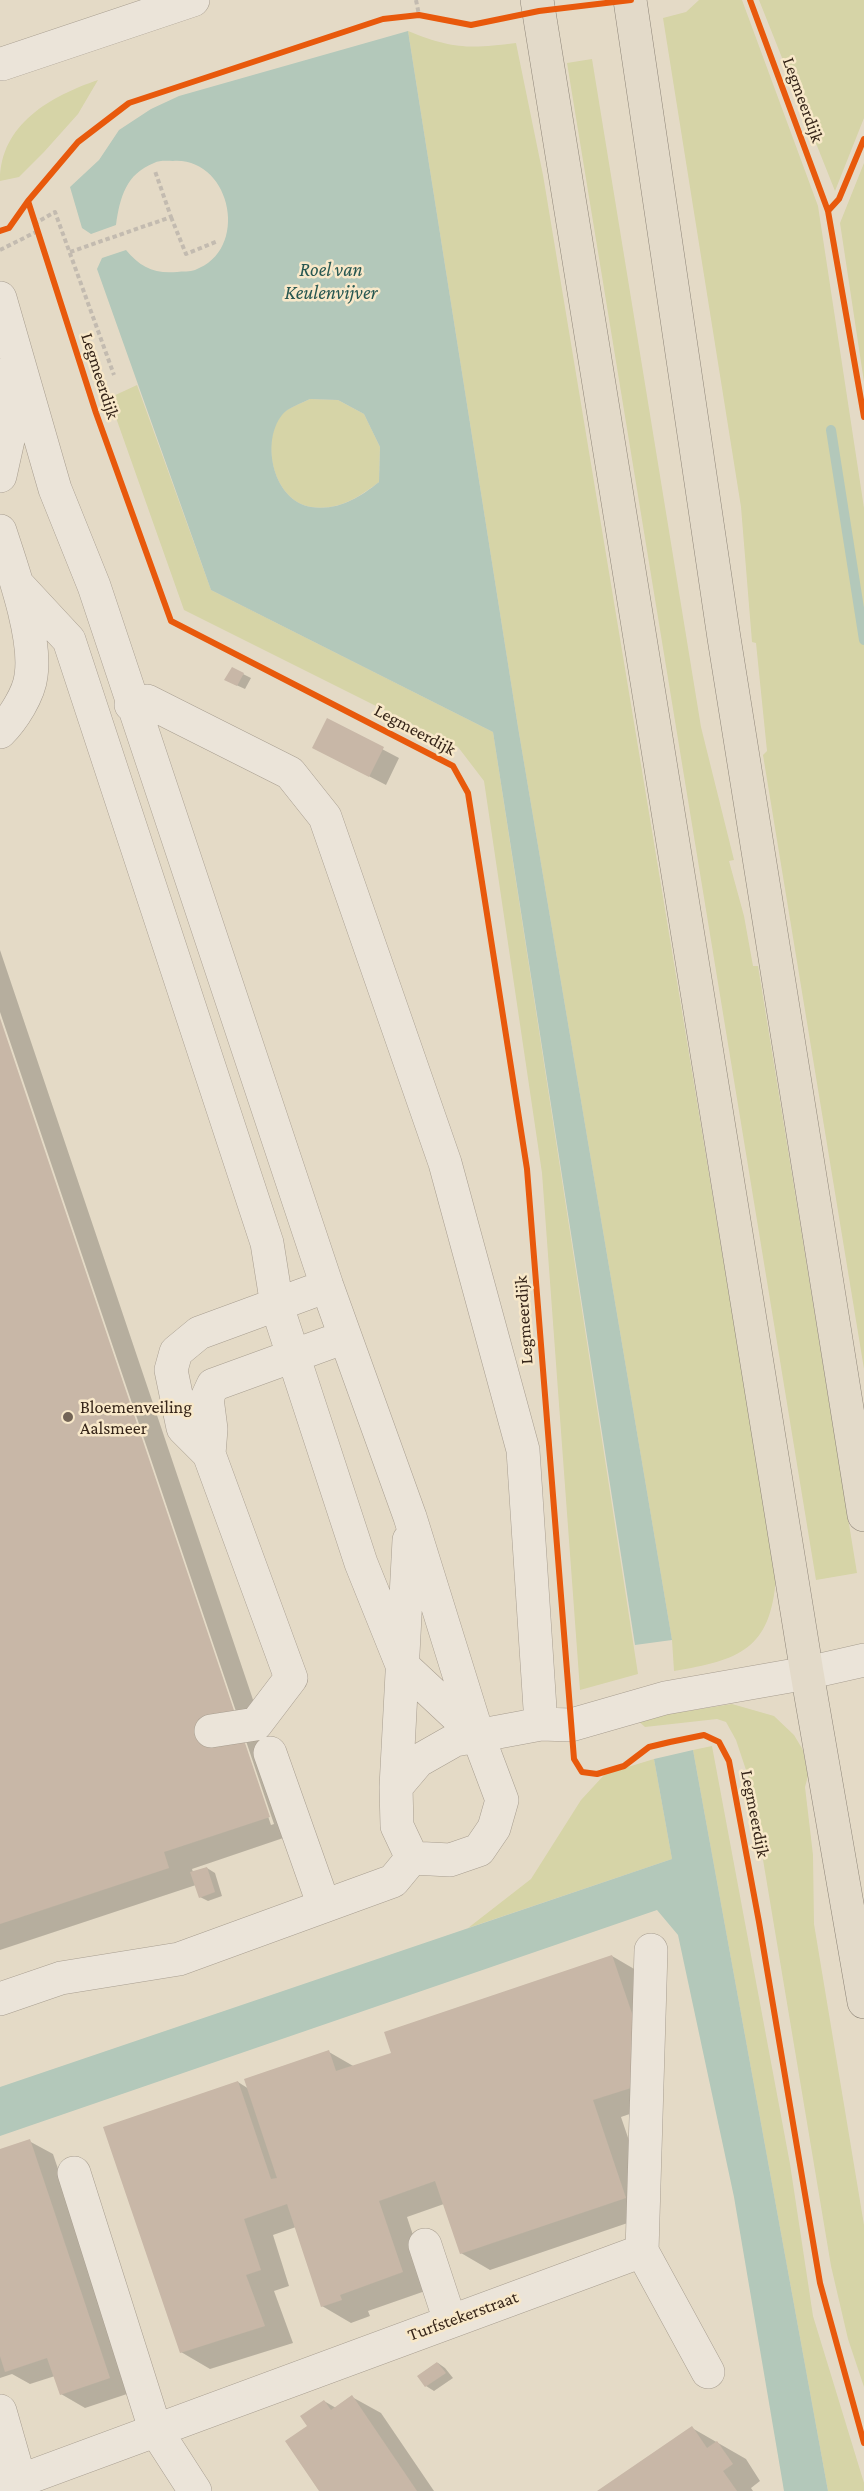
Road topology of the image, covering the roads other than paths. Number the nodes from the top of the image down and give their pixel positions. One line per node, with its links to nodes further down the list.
1 (193, 0): 4 (street)
2 (537, 0): 25 (main road)
3 (630, 0): 21 (main road)
4 (1, 61)
5 (0, 298): 6 (street)
6 (12, 336): 7 (street); 9 (street)
7 (5, 426): 8 (street); 9 (street)
8 (0, 476)
9 (55, 489): 14 (street)
10 (0, 531): 11 (street)
11 (9, 587): 12 (street); 17 (street)
12 (31, 673): 13 (street); 15 (street)
13 (0, 682)
14 (131, 705): 16 (street); 26 (street)
15 (0, 732)
16 (327, 1286): 17 (street); 18 (street)
17 (277, 1306): 19 (street); 20 (street)
18 (345, 1337): 19 (street); 22 (street)
19 (293, 1356): 20 (street); 24 (street)
20 (209, 1454): 27 (street)
21 (864, 1515)
22 (410, 1517): 24 (street); 28 (street)
23 (864, 1660): 25 (street)
24 (402, 1665): 28 (street); 30 (street)
25 (807, 1674): 26 (street); 35 (main road)
26 (541, 1724): 28 (street)
27 (211, 1731)
28 (478, 1736): 30 (street); 31 (street)
29 (270, 1753): 32 (street)
30 (396, 1787): 31 (street)
31 (412, 1858): 32 (street)
32 (324, 1906): 34 (street)
33 (651, 1950): 38 (street)
34 (0, 1999)
35 (864, 2002)
36 (74, 2173): 42 (street)
37 (425, 2245): 39 (street)
38 (642, 2251): 39 (street, Turfstekerstraat); 40 (street)
39 (450, 2320): 42 (street, Turfstekerstraat)
40 (708, 2372)
41 (0, 2411): 43 (street)
42 (155, 2429): 43 (street, Turfstekerstraat); 44 (street)
43 (10, 2484)
44 (195, 2491)

